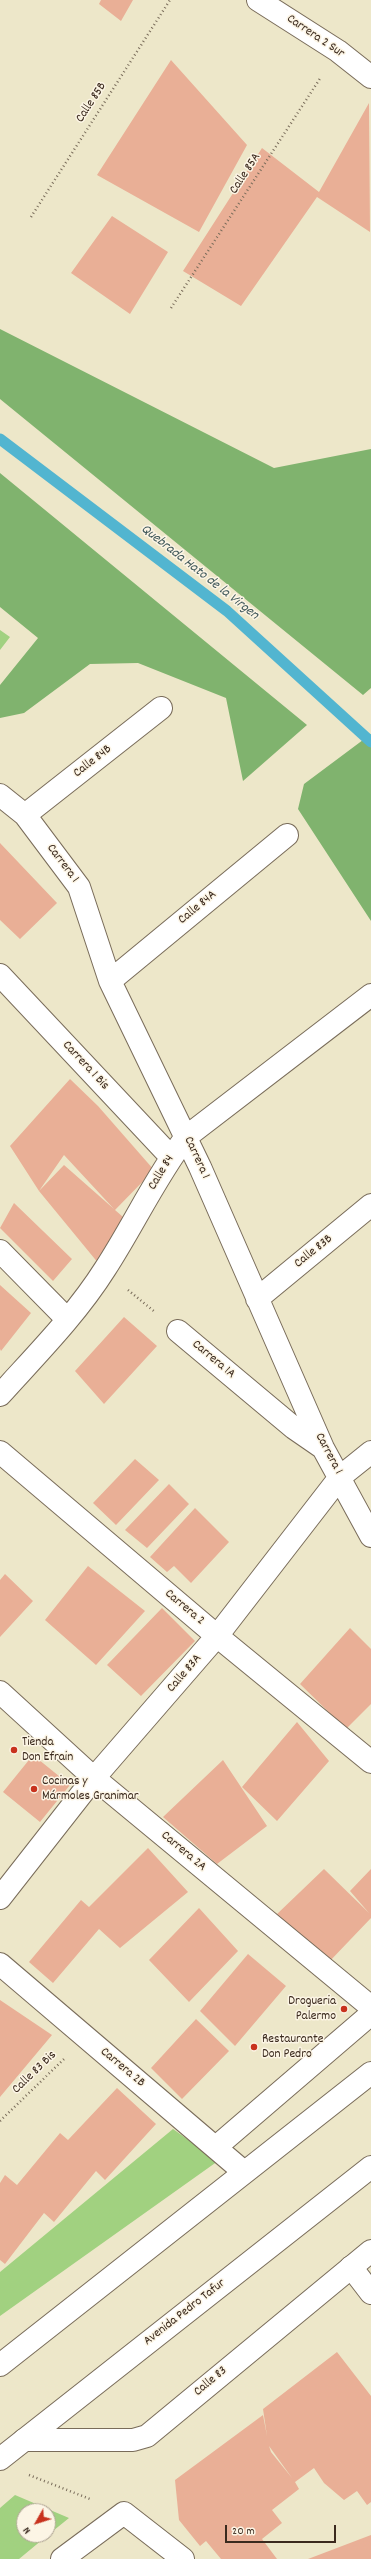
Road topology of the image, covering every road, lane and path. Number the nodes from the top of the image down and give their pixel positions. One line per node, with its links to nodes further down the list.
1 (170, 0): 5 (path, Calle 85B)
2 (258, 0): 3 (street, Carrera 2 Sur)
3 (338, 51): 4 (street, Carrera 2 Sur); 6 (path, Calle 85A)
4 (371, 77)
5 (31, 217)
6 (171, 308)
7 (161, 708): 9 (street, Calle 84B)
8 (0, 795): 9 (street, Carrera 1)
9 (25, 815): 12 (street, Carrera 1)
10 (286, 835): 12 (street, Calle 84A)
11 (0, 975): 15 (street, Carrera 1 Bis)
12 (110, 981): 14 (street, Carrera 1)
13 (371, 995): 14 (street, Calle 84)
14 (186, 1137): 15 (street, Calle 84); 19 (street, Carrera 1)
15 (171, 1157): 18 (street, Calle 84)
16 (371, 1206): 19 (street, Calle 83B)
17 (0, 1251): 20 (street)
18 (104, 1270): 20 (street, Calle 84); 21 (path, Carrera 1A)
19 (257, 1299): 23 (street, Carrera 1)
20 (67, 1319): 22 (street, Calle 84)
21 (178, 1331): 23 (street, Carrera 1A)
22 (0, 1395)
23 (323, 1448): 26 (street, Carrera 1)
24 (0, 1452): 28 (street, Carrera 2)
25 (371, 1452): 26 (street, Calle 83A)
26 (340, 1477): 27 (street, Carrera 1); 28 (street, Calle 83A)
27 (371, 1536)
28 (217, 1636): 30 (street, Carrera 2); 31 (street, Calle 83A)
29 (0, 1692): 31 (street, Carrera 2A)
30 (371, 1762)
31 (94, 1778): 32 (street, Calle 83A); 34 (street, Carrera 2A)
32 (0, 1898)
33 (0, 1964): 39 (street, Carrera 2B)
34 (371, 2007)
35 (371, 2014): 39 (street)
36 (67, 2056): 38 (path, Calle 83 Bis)
37 (371, 2073): 41 (street)
38 (0, 2121)
39 (216, 2147): 41 (street, Carrera 2B)
40 (371, 2167): 46 (street, Avenida Pedro Tafur)
41 (244, 2172): 45 (street)
42 (371, 2250): 43 (street, Calle 83)
43 (351, 2267): 44 (street); 46 (street, Calle 83)
44 (371, 2292)
45 (0, 2365)
46 (24, 2440): 47 (street, Avenida Pedro Tafur)
47 (0, 2459)
48 (22, 2472): 49 (path)
49 (124, 2513): 50 (street); 51 (street)
50 (62, 2559)
51 (183, 2559)

